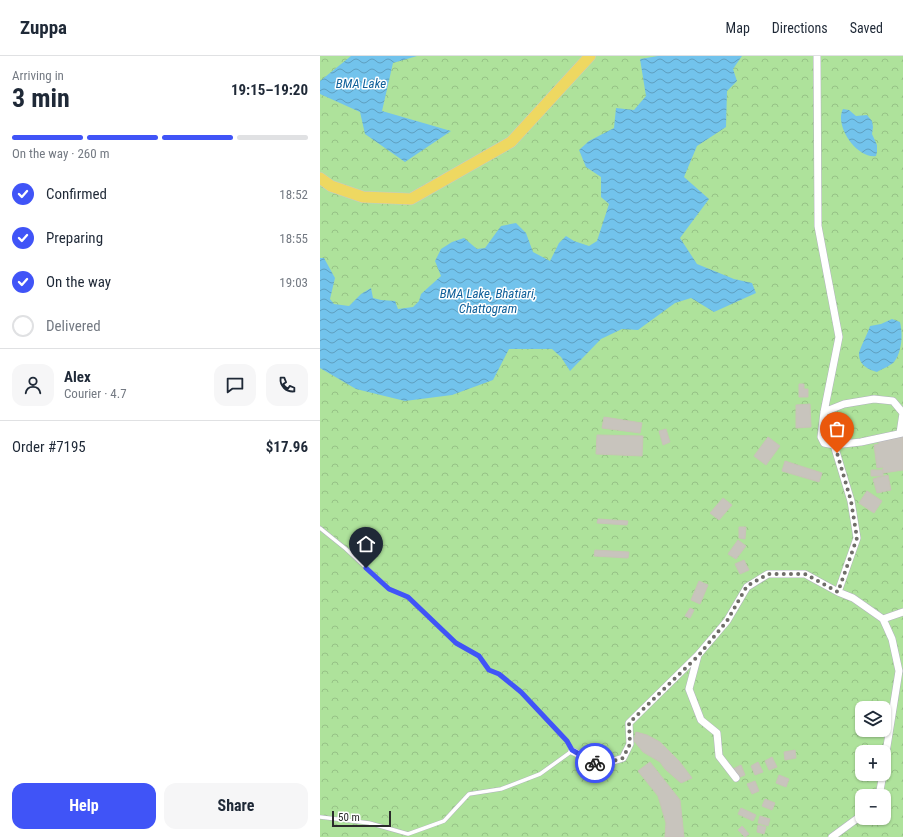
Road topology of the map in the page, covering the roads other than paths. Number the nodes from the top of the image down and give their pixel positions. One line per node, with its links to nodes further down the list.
1 (590, 56): 3 (main road)
2 (817, 56): 4 (street)
3 (320, 178)
4 (824, 412): 5 (street); 6 (street)
5 (902, 433): 6 (street)
6 (834, 445): 8 (street)
7 (320, 528): 13 (lane)
8 (838, 592): 10 (street); 11 (street)
9 (903, 612): 10 (street)
10 (883, 618): 12 (street)
11 (698, 656): 13 (street); 14 (street)
12 (887, 745)
13 (572, 750): 15 (lane)
14 (736, 778)
15 (320, 817)
16 (855, 820): 17 (street)
17 (832, 837)

